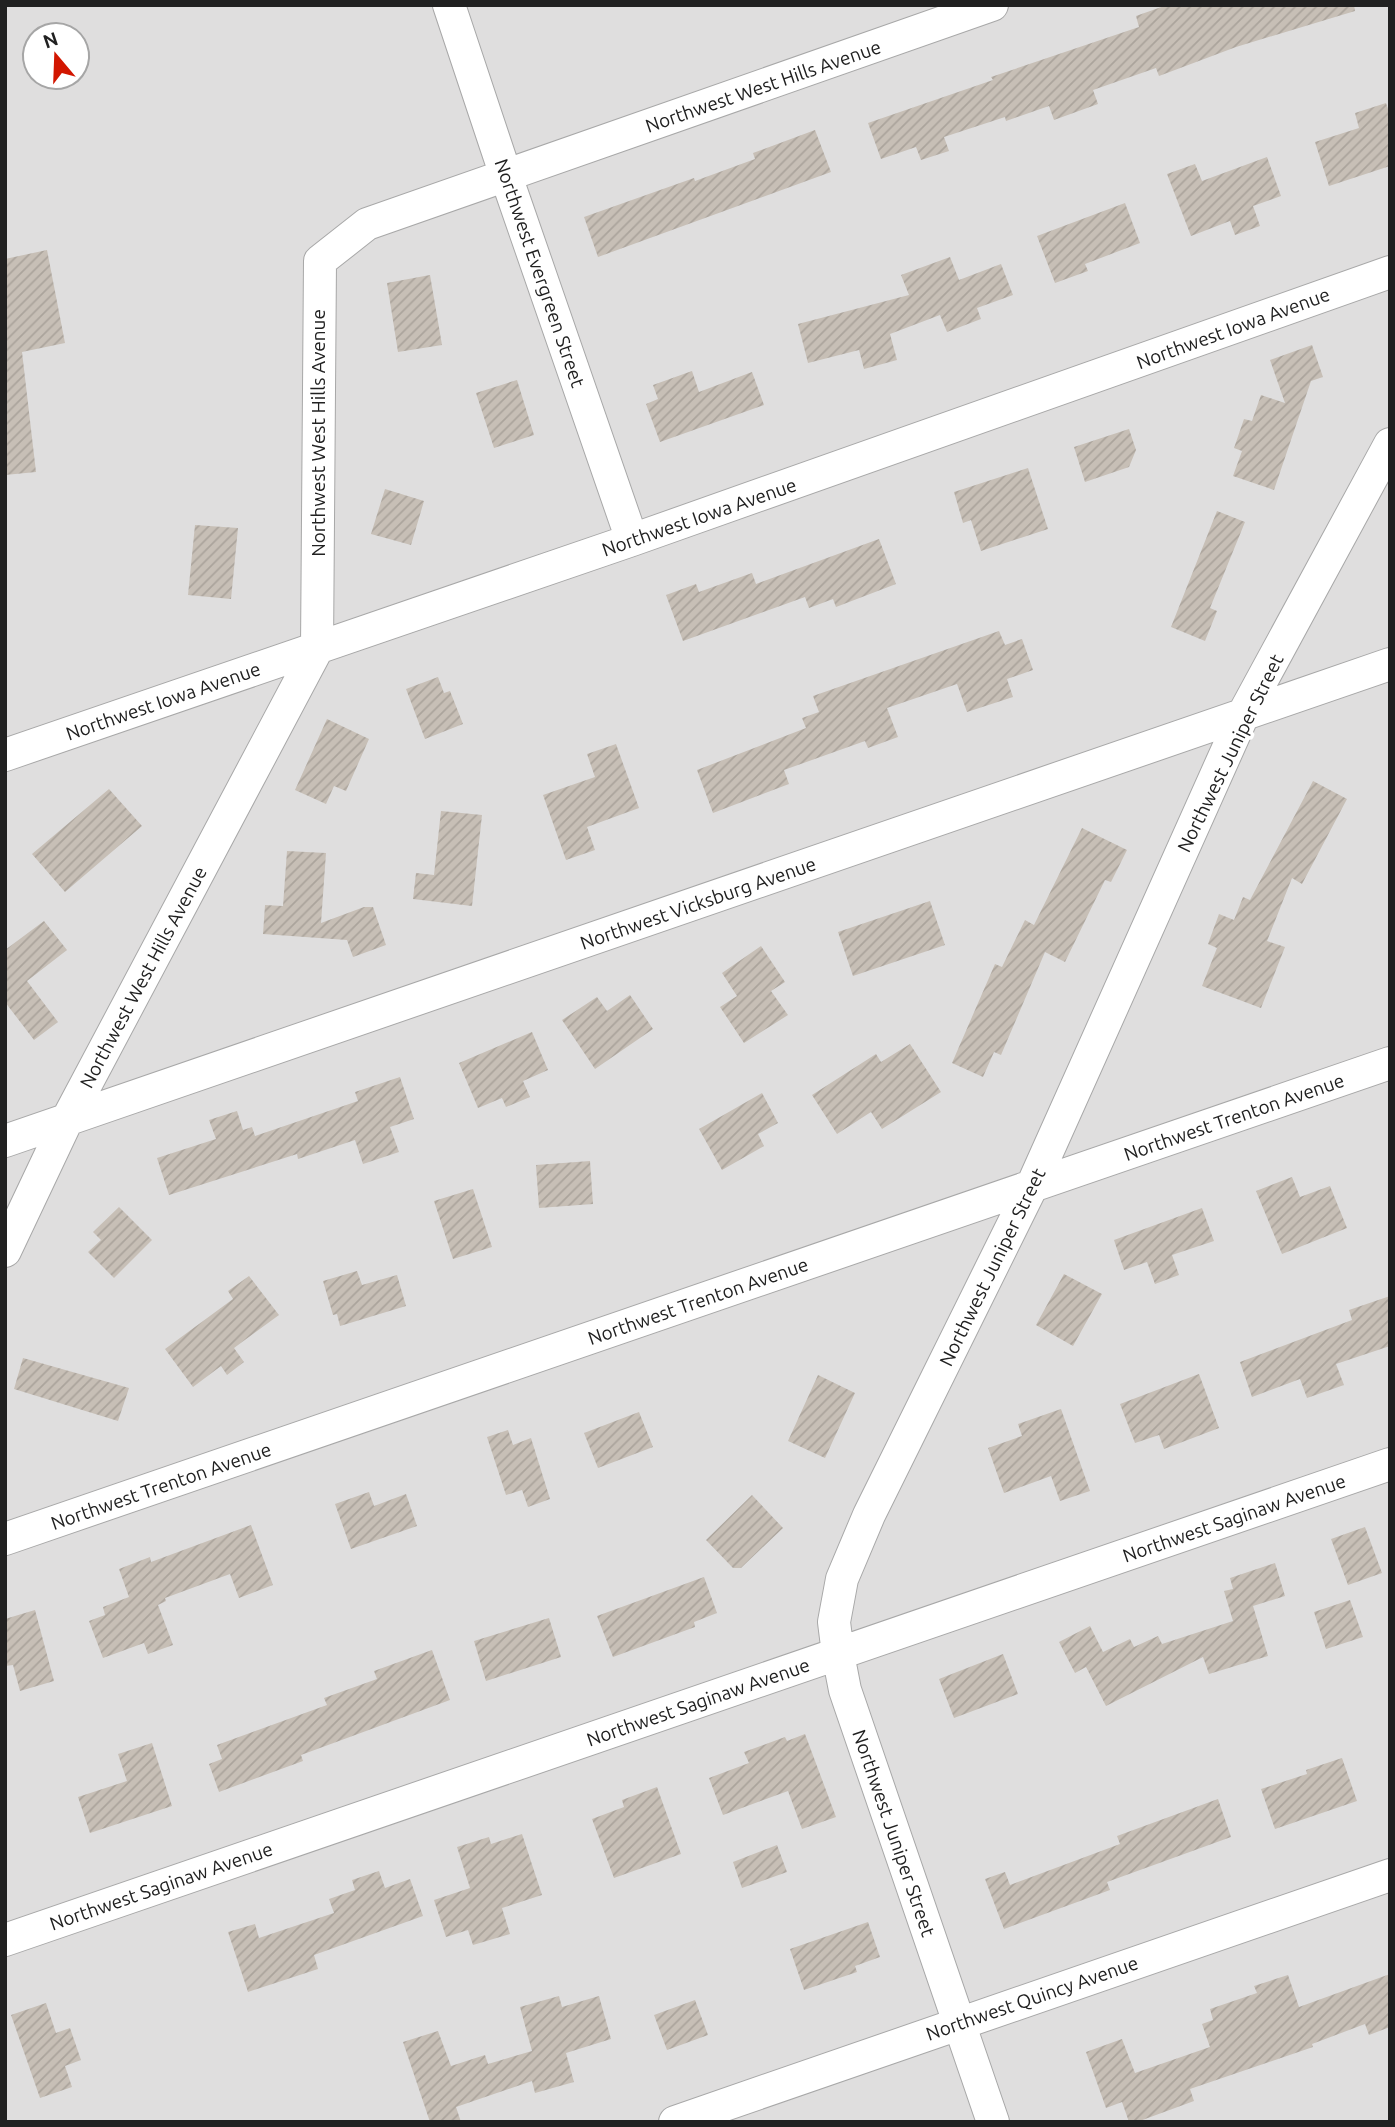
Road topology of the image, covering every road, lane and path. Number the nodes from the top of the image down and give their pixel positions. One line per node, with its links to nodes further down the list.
1 (449, 5): 3 (street, Northwest Evergreen Street)
2 (992, 5): 3 (street, Northwest West Hills Avenue)
3 (506, 176): 6 (street, Northwest Evergreen Street); 7 (street, Northwest West Hills Avenue)
4 (1390, 272): 6 (street, Northwest Iowa Avenue)
5 (1390, 444): 9 (street, Northwest Juniper Street)
6 (632, 540): 7 (street, Northwest Iowa Avenue)
7 (317, 649): 10 (street, Northwest Iowa Avenue); 12 (street, Northwest West Hills Avenue)
8 (1390, 664): 9 (street, Northwest Vicksburg Avenue)
9 (1243, 715): 12 (street, Northwest Vicksburg Avenue); 14 (street, Northwest Juniper Street)
10 (5, 755)
11 (1390, 1063): 14 (street, Northwest Trenton Avenue)
12 (67, 1120): 13 (street, Northwest Vicksburg Avenue); 15 (street, Northwest West Hills Avenue)
13 (5, 1141)
14 (1032, 1186): 17 (street, Northwest Trenton Avenue); 18 (street, Northwest Juniper Street)
15 (5, 1251)
16 (1390, 1464): 18 (street, Northwest Saginaw Avenue)
17 (5, 1539)
18 (838, 1654): 20 (street, Northwest Saginaw Avenue); 21 (street, Northwest Juniper Street)
19 (1390, 1875): 21 (street, Northwest Quincy Avenue)
20 (5, 1940)
21 (958, 2023): 22 (street, Northwest Quincy Avenue); 23 (street, Northwest Juniper Street)
22 (675, 2122)
23 (993, 2122)

